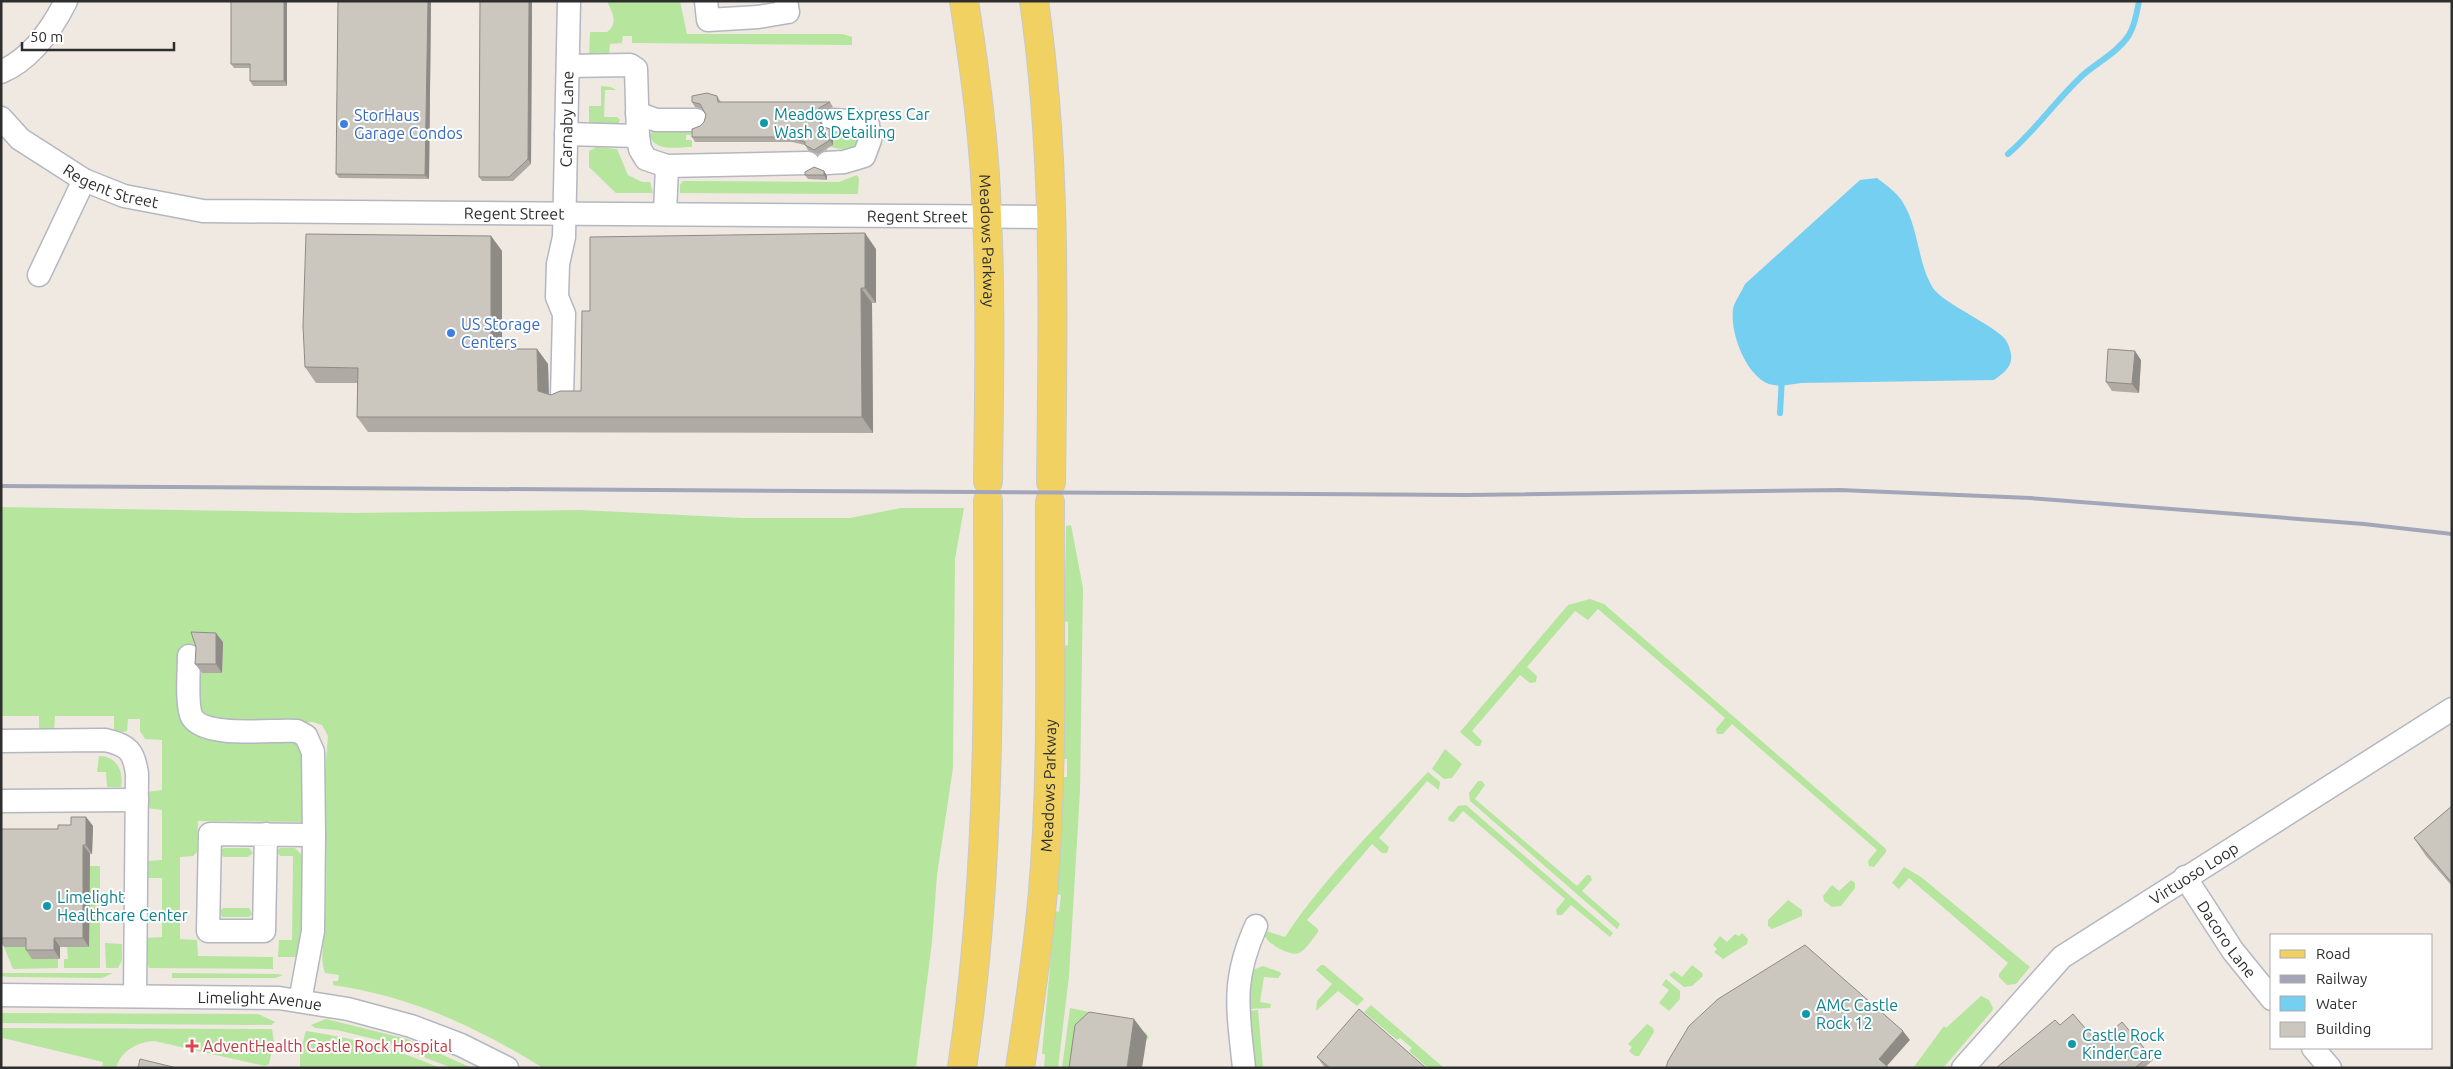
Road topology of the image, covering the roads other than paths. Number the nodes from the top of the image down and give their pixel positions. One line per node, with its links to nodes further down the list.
1 (66, 1): 8 (street)
2 (569, 1): 7 (street, Carnaby Lane)
3 (706, 1): 6 (street)
4 (964, 1): 19 (main road, Meadows Parkway)
5 (1034, 1): 20 (main road, Meadows Parkway)
6 (769, 7)
7 (568, 66): 9 (street); 13 (street, Carnaby Lane)
8 (1, 72)
9 (637, 112): 11 (street); 14 (street)
10 (1, 118): 16 (street, Regent Street)
11 (696, 120)
12 (833, 120): 15 (street)
13 (566, 134): 14 (street); 17 (street, Carnaby Lane)
14 (638, 136): 15 (street)
15 (667, 166): 18 (street)
16 (84, 180): 17 (street, Regent Street); 21 (street)
17 (564, 212): 18 (street, Regent Street); 22 (street, Carnaby Lane)
18 (665, 214): 19 (street, Regent Street)
19 (987, 216): 20 (street, Regent Street); 38 (main road, Meadows Parkway)
20 (1051, 217): 39 (main road, Meadows Parkway)
21 (39, 275)
22 (562, 398)
23 (189, 656): 29 (street)
24 (2452, 709): 30 (street, Virtuoso Loop)
25 (1, 741): 26 (street)
26 (137, 800): 27 (street); 33 (street)
27 (1, 801)
28 (266, 834): 28 (street); 29 (street)
29 (314, 834): 35 (street)
30 (2185, 877): 34 (street, Dacoro Lane); 41 (street, Virtuoso Loop)
31 (1256, 926): 40 (street)
32 (1, 995): 33 (street, Limelight Avenue)
33 (135, 996): 35 (street, Limelight Avenue)
34 (2270, 997)
35 (300, 1001): 37 (street, Limelight Avenue)
36 (2314, 1049): 42 (street)
37 (507, 1068)
38 (962, 1068)
39 (1020, 1068)
40 (1244, 1068)
41 (1963, 1068)
42 (2330, 1068)

